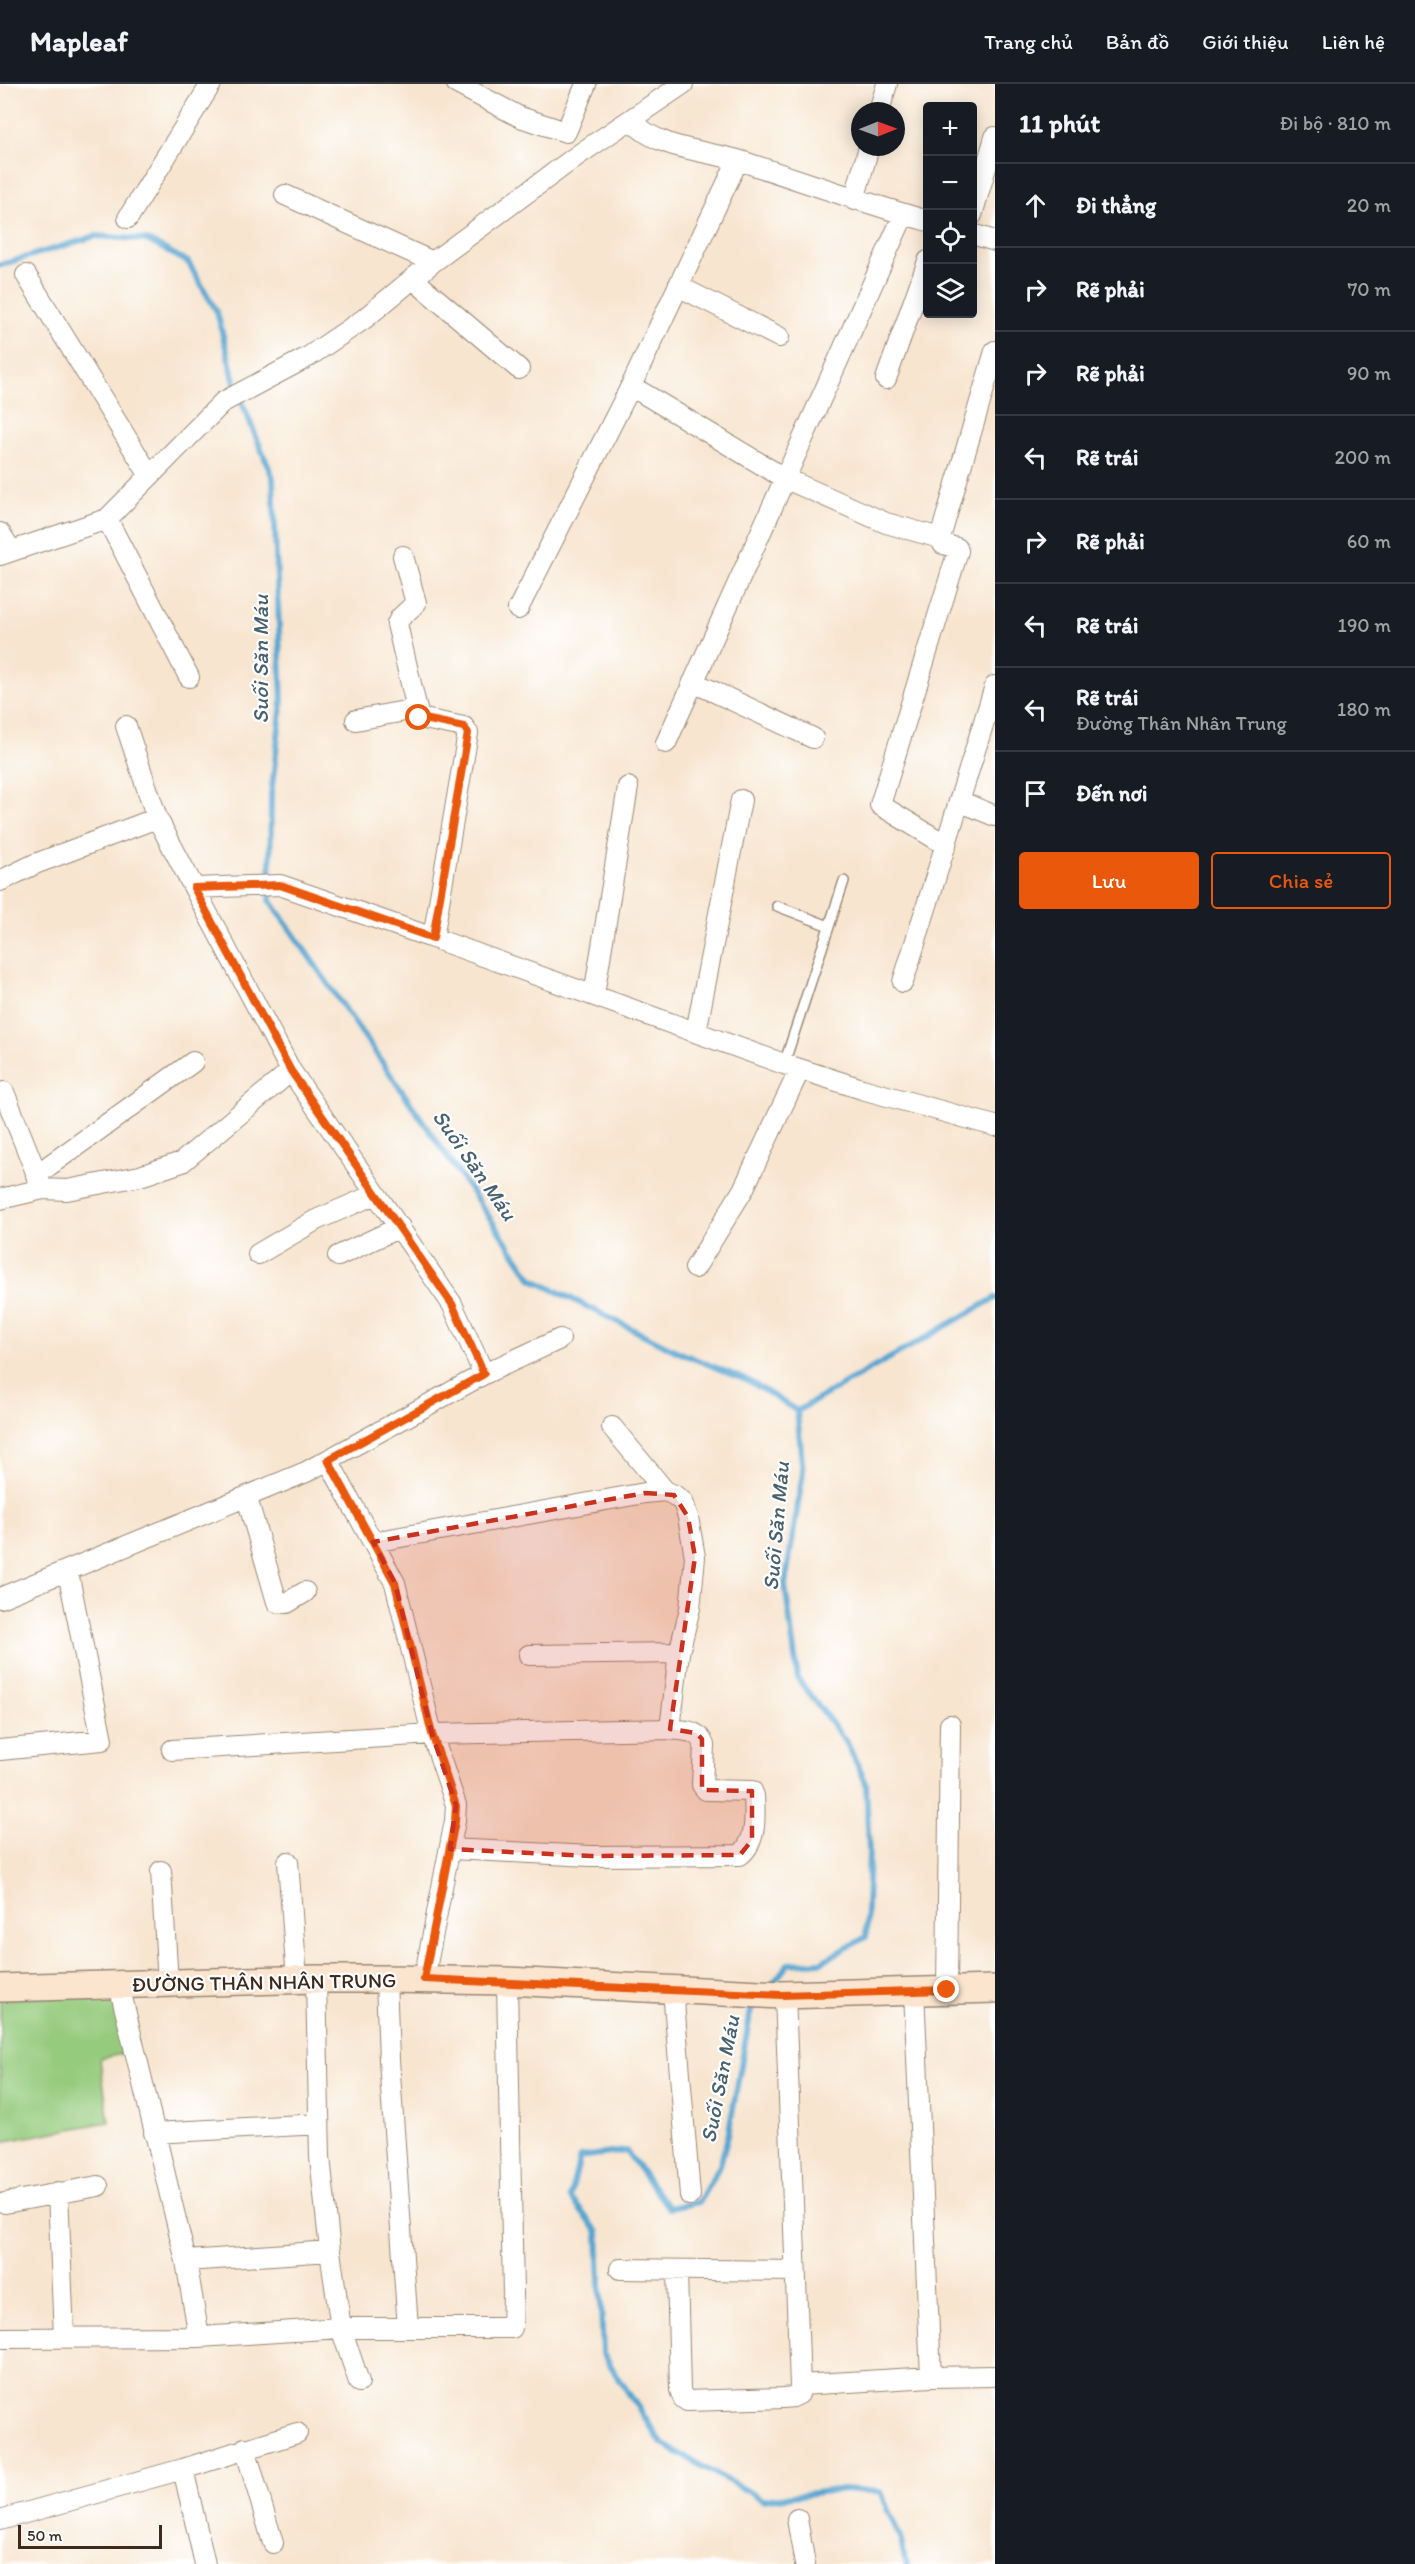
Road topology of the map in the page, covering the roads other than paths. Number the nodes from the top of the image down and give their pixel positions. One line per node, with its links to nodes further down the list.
1 (211, 84): 17 (street)
2 (457, 84): 8 (street)
3 (586, 84): 8 (street)
4 (683, 84): 7 (street)
5 (887, 84): 6 (street)
6 (882, 102)
7 (631, 120): 10 (street); 12 (street)
8 (566, 132): 10 (street)
9 (995, 137): 15 (street)
10 (578, 155): 21 (street)
11 (866, 156): 14 (street)
12 (738, 160): 14 (street); 25 (street)
13 (285, 195): 21 (street)
14 (854, 200): 16 (street)
15 (973, 210)
16 (904, 214): 18 (street); 32 (street)
17 (128, 218)
18 (923, 220)
19 (977, 236): 20 (street)
20 (995, 241)
21 (433, 262): 24 (street)
22 (926, 264): 29 (street)
23 (26, 275): 31 (street)
24 (413, 279): 28 (street); 31 (street)
25 (678, 286): 26 (street); 30 (street)
26 (779, 337)
27 (995, 351): 35 (street)
28 (519, 369)
29 (886, 379)
30 (631, 386): 32 (street); 38 (street)
31 (150, 476): 33 (street)
32 (784, 478): 35 (street); 40 (street)
33 (108, 519): 36 (street); 39 (street)
34 (0, 533): 36 (street)
35 (940, 538): 52 (street)
36 (5, 553)
37 (403, 556): 42 (street)
38 (518, 609)
39 (189, 677)
40 (693, 682): 45 (street); 46 (street)
41 (995, 686): 49 (street)
42 (416, 709): 43 (street); 58 (street)
43 (356, 720)
44 (126, 726): 51 (street)
45 (813, 738)
46 (666, 743)
47 (628, 787): 60 (street)
48 (741, 800): 61 (street)
49 (959, 801): 50 (street); 52 (street)
50 (995, 816)
51 (157, 818): 53 (street); 55 (street)
52 (946, 845): 59 (street)
53 (0, 881)
54 (844, 881): 57 (lane)
55 (194, 888): 58 (street); 64 (street)
56 (777, 906): 57 (lane)
57 (829, 926): 63 (lane)
58 (433, 938): 60 (street)
59 (903, 982)
60 (594, 995): 61 (street)
61 (696, 1032): 63 (street)
62 (193, 1062): 67 (street)
63 (792, 1067): 66 (street); 73 (street)
64 (291, 1071): 67 (street); 68 (street)
65 (4, 1092): 67 (street)
66 (995, 1126)
67 (40, 1182): 69 (street)
68 (376, 1194): 70 (street); 71 (street)
69 (0, 1199)
70 (400, 1227): 72 (street); 75 (street)
71 (258, 1254)
72 (338, 1256)
73 (695, 1268)
74 (560, 1339): 75 (street)
75 (484, 1374): 77 (street)
76 (612, 1427): 78 (street)
77 (328, 1460): 79 (street); 80 (street)
78 (665, 1491): 80 (street); 84 (street)
79 (247, 1498): 81 (street); 82 (street)
80 (373, 1542): 88 (street)
81 (68, 1572): 83 (street); 89 (street)
82 (305, 1592)
83 (0, 1598)
84 (679, 1653): 85 (street); 87 (street)
85 (529, 1655)
86 (950, 1725): 104 (street)
87 (670, 1729): 88 (street); 91 (street)
88 (432, 1734): 90 (street); 91 (street)
89 (0, 1750)
90 (172, 1750)
91 (450, 1849): 96 (street)
92 (288, 1862): 94 (street)
93 (161, 1871): 98 (street)
94 (307, 1979): 95 (street, ĐƯỜNG THÂN NHÂN TRUNG); 98 (street, ĐƯỜNG THÂN NHÂN TRUNG); 106 (street)
95 (386, 1979): 96 (street, ĐƯỜNG THÂN NHÂN TRUNG); 118 (street)
96 (424, 1979): 97 (street, ĐƯỜNG THÂN NHÂN TRUNG)
97 (507, 1981): 102 (street, ĐƯỜNG THÂN NHÂN TRUNG); 118 (street)
98 (168, 1983): 99 (street, ĐƯỜNG THÂN NHÂN TRUNG)
99 (119, 1984): 100 (street, ĐƯỜNG THÂN NHÂN TRUNG); 107 (street)
100 (0, 1989)
101 (995, 1989): 104 (street, ĐƯỜNG THÂN NHÂN TRUNG)
102 (673, 1990): 105 (street, ĐƯỜNG THÂN NHÂN TRUNG); 110 (street)
103 (914, 1990): 104 (street, ĐƯỜNG THÂN NHÂN TRUNG); 105 (street, ĐƯỜNG THÂN NHÂN TRUNG); 123 (street)
104 (947, 1990)
105 (783, 1995): 116 (street)
106 (319, 2124): 107 (street); 112 (street)
107 (154, 2133): 113 (street)
108 (98, 2186): 109 (street)
109 (58, 2192): 111 (street); 119 (street)
110 (690, 2195)
111 (5, 2203)
112 (330, 2251): 113 (street); 117 (street)
113 (186, 2261): 120 (street)
114 (620, 2269): 115 (street)
115 (677, 2270): 116 (street); 125 (street)
116 (795, 2271): 125 (street)
117 (341, 2328): 118 (street); 120 (street); 124 (street)
118 (408, 2328)
119 (64, 2337): 120 (street); 121 (street)
120 (199, 2337)
121 (0, 2338)
122 (995, 2376): 123 (street)
123 (932, 2377): 125 (street)
124 (359, 2382)
125 (800, 2385)
126 (297, 2433): 127 (street)
127 (245, 2448): 128 (street); 131 (street)
128 (183, 2469): 130 (street); 132 (street)
129 (797, 2519): 133 (street)
130 (0, 2520)
131 (273, 2543)
132 (205, 2564)
133 (805, 2564)

